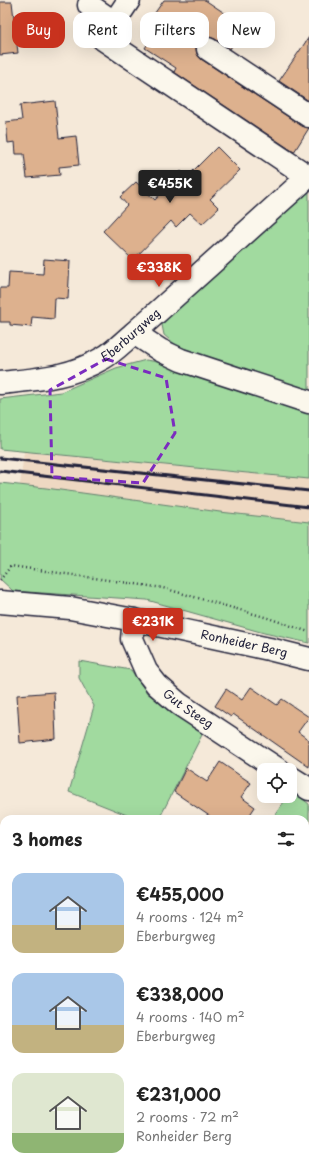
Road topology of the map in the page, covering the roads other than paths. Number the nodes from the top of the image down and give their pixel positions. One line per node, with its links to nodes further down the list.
1 (129, 0): 4 (street)
2 (89, 5): 3 (street)
3 (99, 12)
4 (121, 12)
5 (117, 48): 8 (street)
6 (208, 48): 7 (street)
7 (309, 116)
8 (309, 176): 9 (street, Eberburgweg)
9 (134, 333): 10 (street, Eberburgweg); 11 (street)
10 (0, 383)
11 (309, 402)
12 (0, 602): 13 (street, Ronheider Berg)
13 (134, 620): 14 (street, Ronheider Berg); 15 (street, Gut Steeg)
14 (306, 656)
15 (269, 763)
16 (297, 781): 17 (street)
17 (309, 789)

